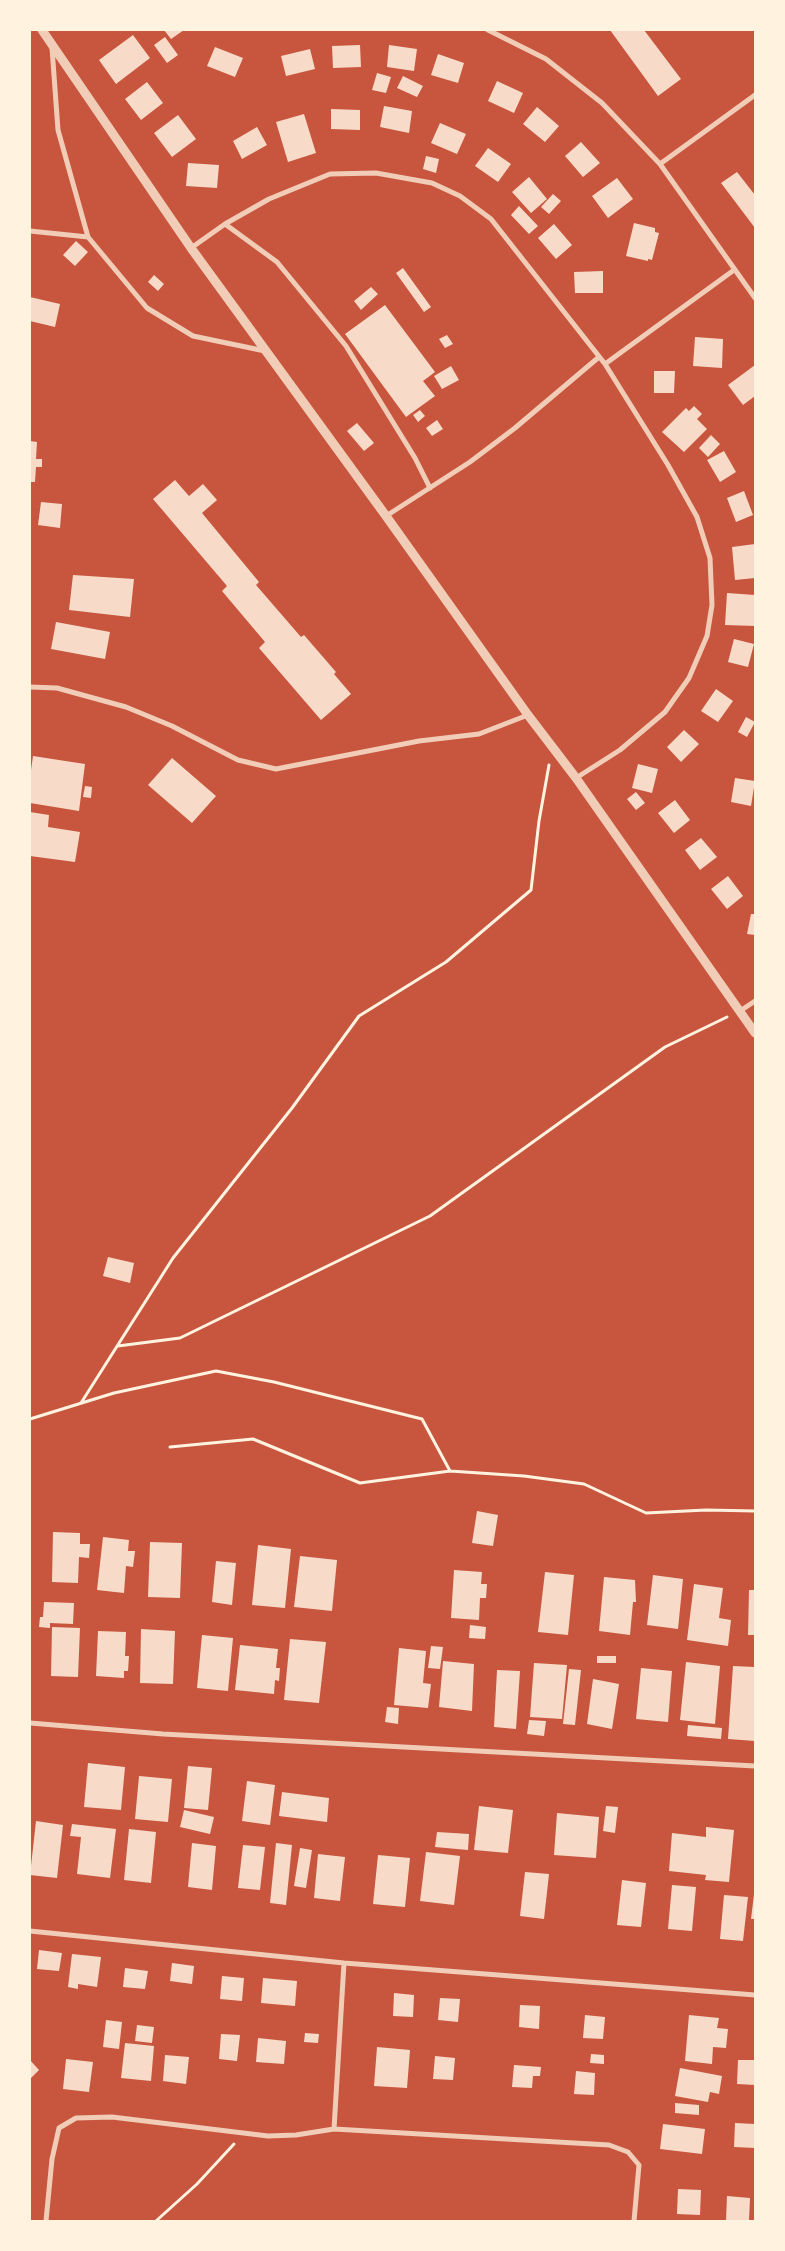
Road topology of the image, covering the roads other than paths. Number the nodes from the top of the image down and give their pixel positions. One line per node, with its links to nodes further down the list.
1 (42, 30): 3 (street)
2 (488, 30): 5 (street)
3 (52, 43): 8 (street); 9 (street)
4 (755, 95): 5 (street)
5 (660, 164): 10 (street)
6 (225, 224): 9 (street); 13 (street); 15 (street)
7 (30, 231): 8 (street)
8 (88, 237): 12 (street)
9 (191, 248): 12 (street)
10 (734, 270): 11 (street); 14 (street)
11 (755, 298)
12 (265, 351): 16 (street)
13 (599, 357): 14 (street); 15 (street)
14 (605, 364): 19 (street)
15 (430, 488): 16 (street)
16 (386, 516): 18 (street)
17 (30, 687): 18 (street)
18 (528, 715): 19 (street)
19 (576, 778): 21 (street)
20 (755, 1001): 21 (street)
21 (740, 1011): 22 (street)
22 (755, 1033)
23 (30, 1723): 24 (street)
24 (755, 1766)
25 (30, 1930): 26 (street)
26 (344, 1964): 27 (street); 28 (street)
27 (755, 1995)
28 (334, 2129): 29 (street); 30 (street)
29 (46, 2221)
30 (634, 2221)

